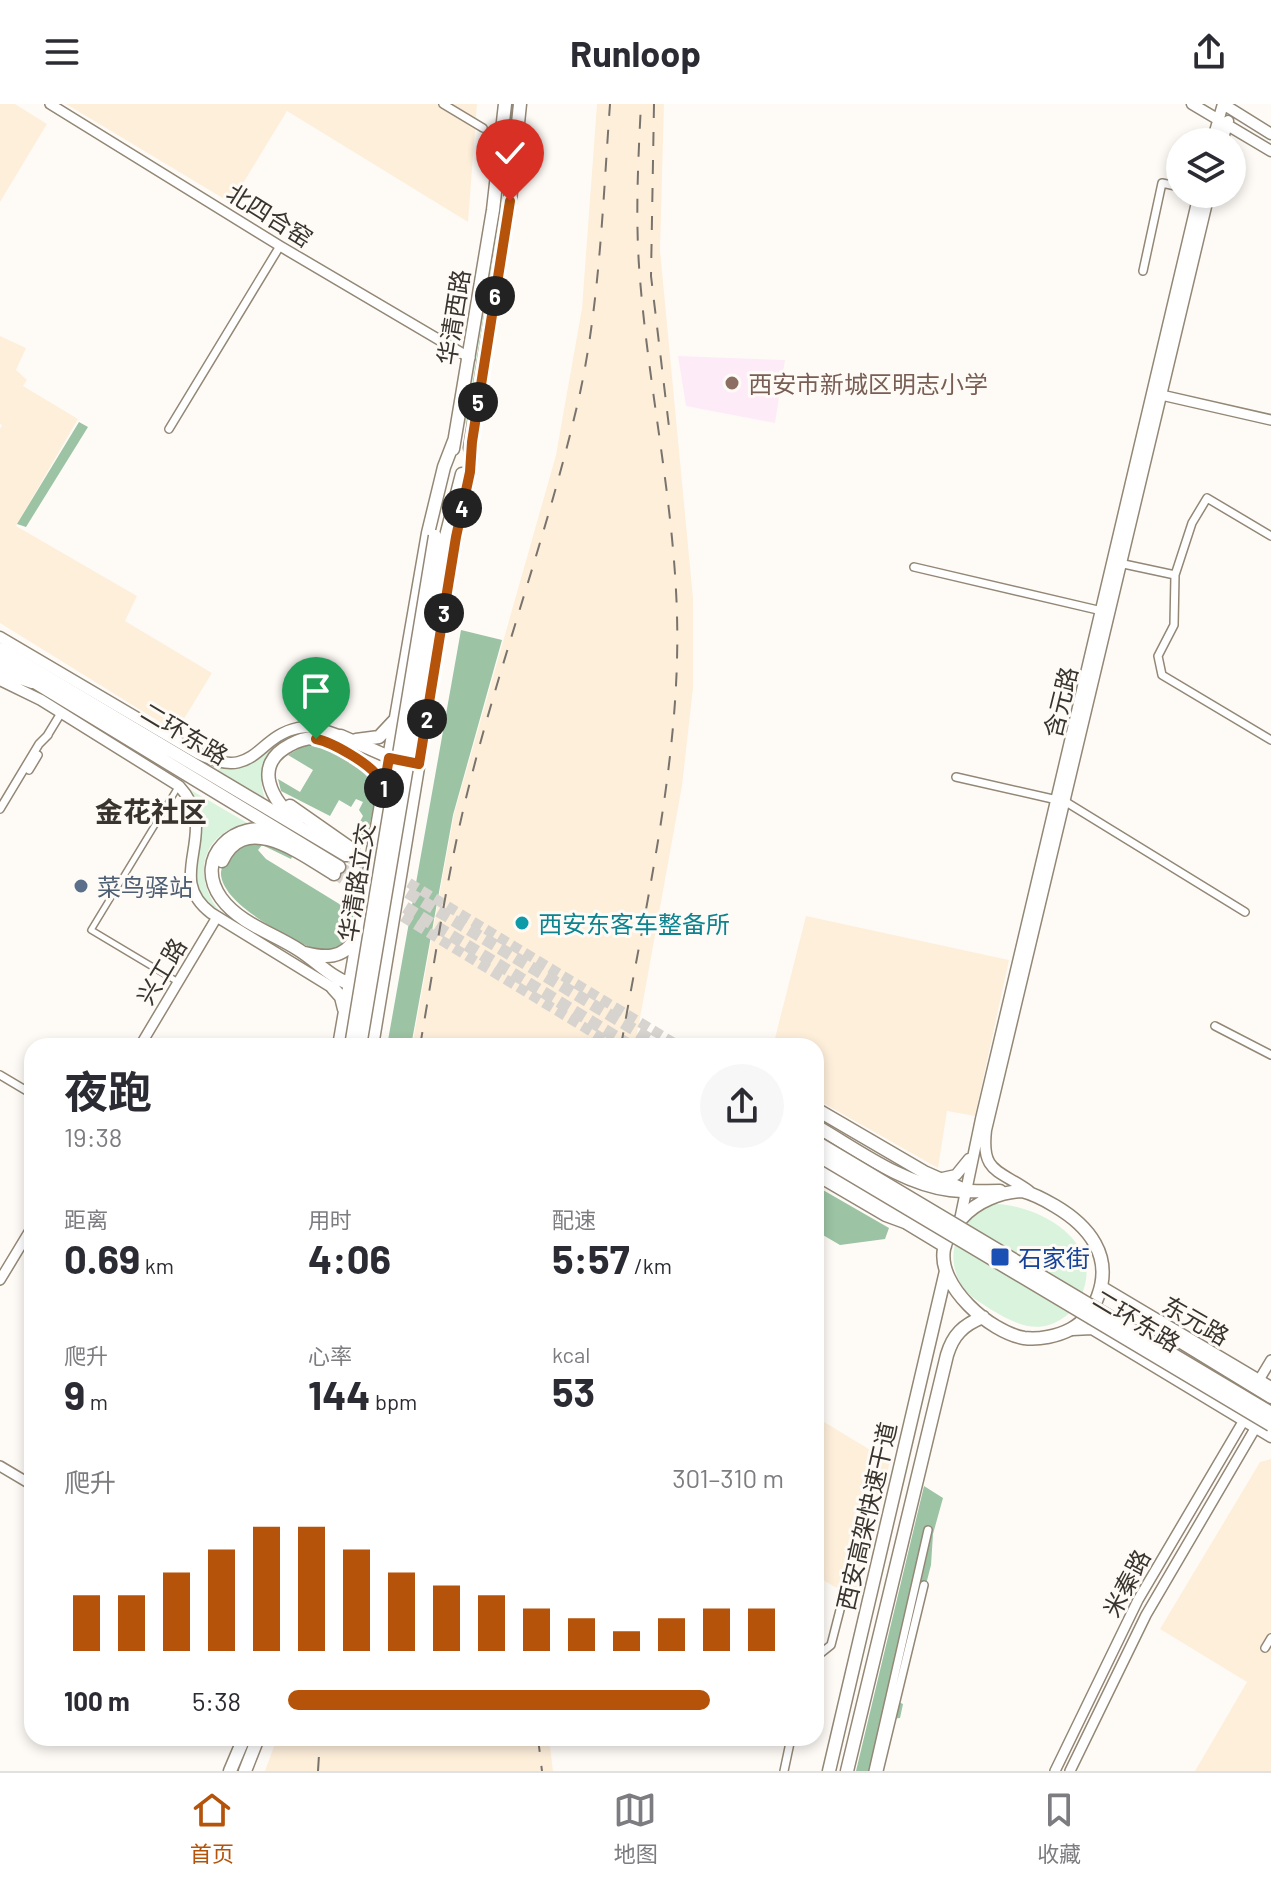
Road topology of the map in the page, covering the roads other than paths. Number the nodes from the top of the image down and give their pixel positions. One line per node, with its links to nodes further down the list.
1 (50, 104): 16 (street, 北四合窑)
2 (443, 104): 8 (street)
3 (505, 104): 18 (main road, 华清西路)
4 (520, 104): 23 (main road, 华清西路)
5 (1192, 104): 7 (main road)
6 (1230, 106): 7 (main road); 11 (main road)
7 (1222, 122): 9 (main road); 10 (main road); 12 (main road)
8 (483, 128)
9 (1219, 128)
10 (1222, 128)
11 (1271, 134)
12 (1271, 151)
13 (1166, 184): 17 (street)
14 (1196, 208): 19 (main road, 含元路)
15 (1205, 208): 19 (main road, 含元路)
16 (280, 246): 18 (street, 北四合窑); 21 (street)
17 (1143, 271)
18 (470, 358): 22 (main road, 华清西路)
19 (1157, 394): 20 (street); 26 (main road, 含元路)
20 (1271, 420)
21 (169, 429)
22 (454, 441): 25 (main road, 华清西路); 36 (main road)
23 (472, 442): 25 (main road, 华清西路); 43 (main road)
24 (1271, 536): 28 (street)
25 (440, 538): 67 (main road, 华清路立交, bridge); 68 (main road, 华清路立交, bridge)
26 (1117, 562): 28 (street); 29 (main road, 含元路); 48 (main road, 含元路)
27 (914, 567): 29 (street)
28 (1175, 575): 40 (street)
29 (1102, 611): 48 (main road, 含元路)
30 (0, 639): 34 (main road); 39 (main road)
31 (0, 649): 34 (main road, 二环东路)
32 (0, 661): 34 (main road, 二环东路)
33 (0, 672): 34 (main road)
34 (39, 679): 50 (main road, 二环东路); 51 (main road, 二环东路)
35 (0, 680): 37 (main road)
36 (397, 710): 39 (main road); 42 (main road)
37 (61, 713): 38 (street); 46 (main road)
38 (48, 735): 44 (street); 49 (street)
39 (341, 736): 42 (main road)
40 (1271, 740)
41 (298, 741): 47 (main road); 51 (main road); 54 (main road)
42 (389, 758): 43 (main road); 47 (main road)
43 (419, 764): 53 (main road)
44 (29, 770)
45 (956, 777): 48 (street)
46 (179, 786): 58 (main road); 61 (street)
47 (382, 799): 52 (main road)
48 (1061, 800): 55 (street); 75 (main road, 含元路); 84 (main road, 含元路)
49 (0, 809)
50 (289, 836): 54 (main road, 二环东路); 59 (main road)
51 (321, 840): 54 (main road, 二环东路)
52 (372, 850): 53 (main road); 56 (main road)
53 (404, 857): 57 (main road)
54 (342, 861): 59 (main road)
55 (1245, 912)
56 (362, 915): 57 (main road); 60 (main road); 62 (main road)
57 (394, 916): 63 (main road)
58 (217, 917): 61 (street, 兴工路); 62 (main road)
59 (281, 939): 60 (main road)
60 (302, 951): 62 (main road)
61 (178, 982): 65 (street, 兴工路)
62 (341, 988): 63 (main road); 66 (main road)
63 (380, 999): 69 (main road)
64 (1215, 1026): 70 (street)
65 (145, 1038)
66 (341, 1038)
67 (352, 1038)
68 (361, 1038)
69 (373, 1038)
70 (1271, 1055)
71 (0, 1075): 72 (street)
72 (24, 1089)
73 (824, 1114): 81 (main road)
74 (824, 1130): 79 (main road)
75 (975, 1146): 81 (main road); 82 (main road, 含元路)
76 (824, 1147): 100 (main road, 二环东路, bridge)
77 (824, 1159): 102 (main road, 二环东路, bridge)
78 (824, 1169): 86 (main road)
79 (908, 1177): 81 (main road); 82 (main road)
80 (824, 1179): 86 (main road)
81 (942, 1179): 82 (main road)
82 (967, 1191): 83 (main road); 85 (main road, 含元路)
83 (1015, 1192): 84 (main road); 85 (main road)
84 (1034, 1195): 91 (main road)
85 (960, 1220): 88 (main road)
86 (907, 1223): 88 (main road)
87 (24, 1240): 90 (street)
88 (945, 1246): 89 (main road)
89 (946, 1271): 92 (main road); 119 (main road, 西安高架快速干道)
90 (0, 1280)
91 (1101, 1286): 93 (main road, 东元路); 94 (main road)
92 (983, 1317): 94 (main road); 120 (main road, 西安高架快速干道)
93 (1159, 1321): 97 (main road, 东元路); 99 (main road)
94 (1067, 1330): 96 (main road)
95 (1271, 1360): 97 (street)
96 (1148, 1361): 101 (main road); 104 (main road)
97 (1259, 1380): 98 (main road, 东元路)
98 (1271, 1387)
99 (1271, 1397)
100 (1271, 1413)
101 (1244, 1420): 103 (main road); 123 (street, 米秦路)
102 (1271, 1425)
103 (1256, 1427): 104 (main road); 124 (street, 米秦路)
104 (1271, 1434)
105 (0, 1466): 106 (street)
106 (24, 1480)
107 (928, 1530): 121 (street)
108 (924, 1585): 122 (street)
109 (841, 1606): 112 (street)
110 (1271, 1638): 111 (street)
111 (1265, 1648)
112 (824, 1651)
113 (241, 1746): 116 (main road)
114 (255, 1746): 117 (main road)
115 (789, 1746): 118 (street)
116 (230, 1771)
117 (245, 1771)
118 (784, 1771)
119 (829, 1771)
120 (847, 1771)
121 (873, 1771)
122 (879, 1771)
123 (1055, 1771)
124 (1070, 1771)

